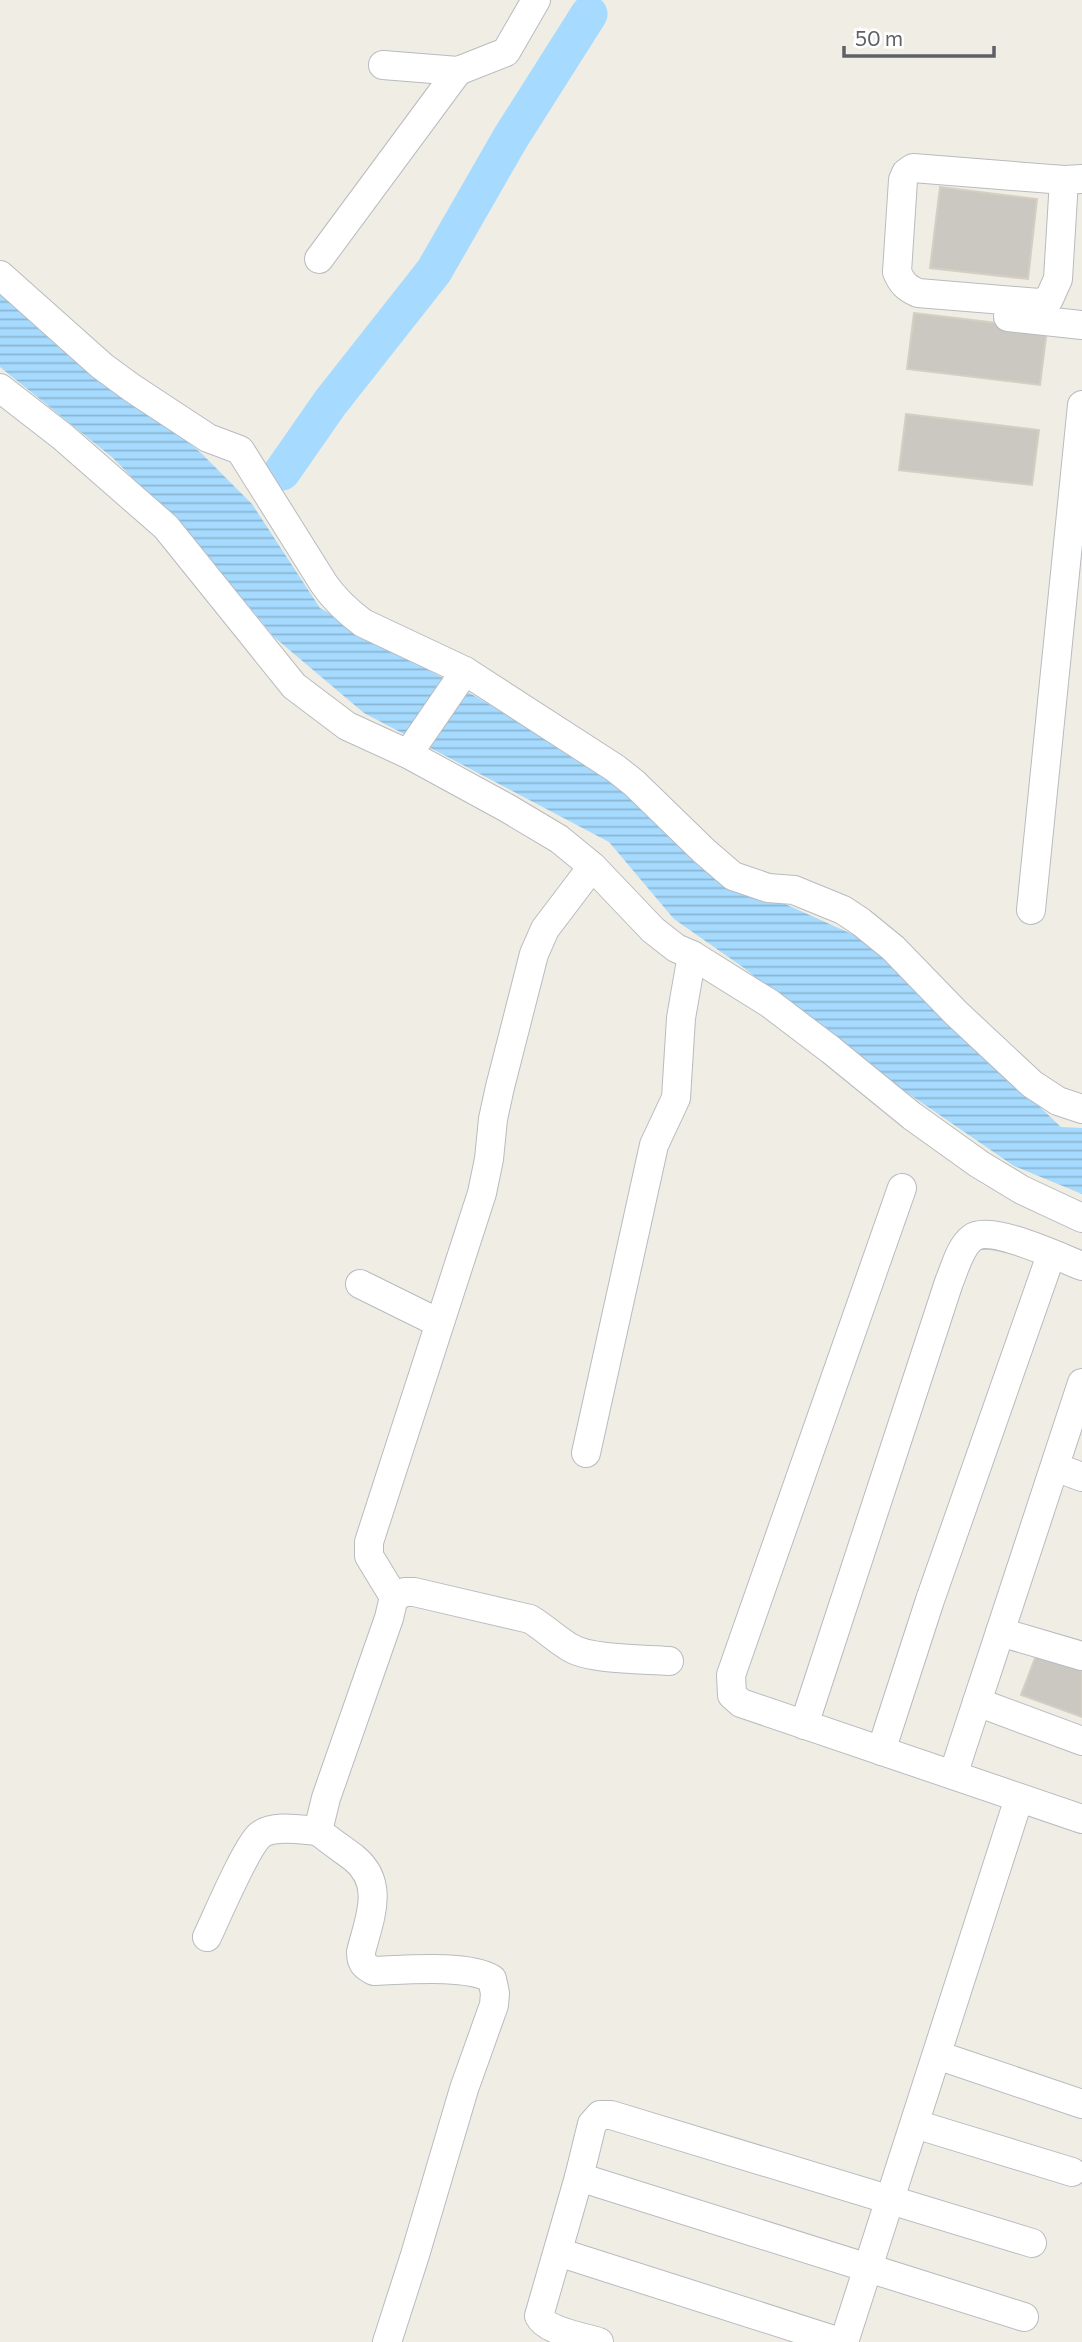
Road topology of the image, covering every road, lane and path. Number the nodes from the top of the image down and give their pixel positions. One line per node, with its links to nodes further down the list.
1 (536, 0): 3 (street)
2 (383, 65): 3 (street)
3 (458, 71): 5 (street)
4 (1073, 179): 4 (street)
5 (319, 259)
6 (0, 275): 11 (street)
7 (912, 307): 8 (street)
8 (1082, 325)
9 (0, 388): 12 (street)
10 (1082, 405): 14 (street)
11 (461, 676): 12 (street); 16 (street)
12 (412, 748): 13 (street)
13 (592, 867): 15 (street); 22 (street)
14 (1031, 910)
15 (692, 956): 18 (street); 24 (street)
16 (1082, 1109)
17 (902, 1188): 32 (street)
18 (1082, 1218)
19 (1051, 1255): 20 (street); 32 (street); 34 (street)
20 (1082, 1266)
21 (360, 1284): 22 (street)
22 (439, 1323): 27 (street)
23 (1082, 1384): 25 (street)
24 (586, 1453)
25 (1055, 1466): 26 (street); 28 (street)
26 (1082, 1476)
27 (394, 1597): 30 (street); 38 (street)
28 (1000, 1632): 29 (street); 31 (street)
29 (1082, 1656)
30 (669, 1661)
31 (977, 1702): 33 (street); 35 (street)
32 (804, 1725): 34 (street)
33 (1082, 1741)
34 (881, 1751): 35 (street)
35 (953, 1775): 36 (street)
36 (1019, 1798): 37 (street); 40 (street)
37 (1082, 1819)
38 (318, 1831): 39 (street); 50 (street)
39 (207, 1937)
40 (937, 2054): 41 (street); 42 (street)
41 (1082, 2104)
42 (915, 2124): 43 (street); 45 (street)
43 (1072, 2172)
44 (579, 2177): 45 (street); 47 (street); 48 (street)
45 (890, 2201): 46 (street); 48 (street)
46 (1032, 2243)
47 (558, 2252): 51 (street); 52 (street)
48 (868, 2267): 49 (street); 52 (street)
49 (1024, 2317)
50 (387, 2342)
51 (599, 2342)
52 (842, 2342)

